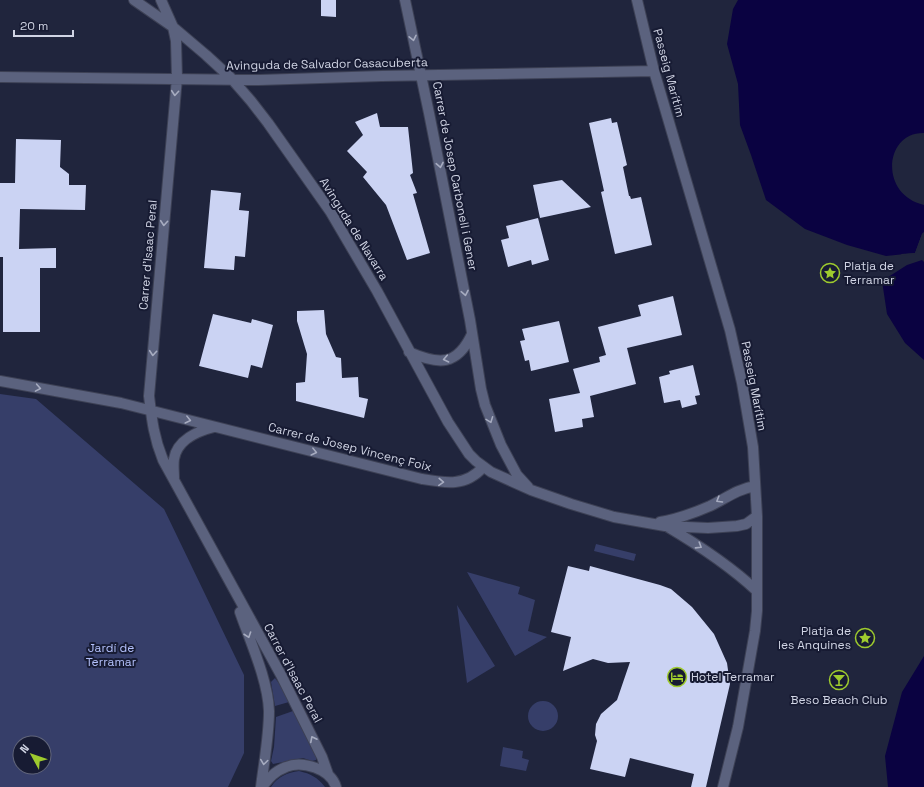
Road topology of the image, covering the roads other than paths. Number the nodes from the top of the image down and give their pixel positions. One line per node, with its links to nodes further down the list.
1 (134, 0): 5 (street, Avinguda de Navarra)
2 (161, 0): 5 (street)
3 (405, 0): 7 (street, Carrer de Josep Carbonell i Gener, one-way to 7)
4 (637, 0): 6 (street, Passeig Marítim)
5 (173, 27): 9 (street, Carrer d'Isaac Peral); 10 (street, Avinguda de Navarra)
6 (654, 71): 7 (street, Avinguda de Salvador Casacuberta); 18 (street, Passeig Marítim)
7 (421, 75): 10 (street, Avinguda de Salvador Casacuberta); 11 (street, Carrer de Josep Carbonell i Gener, one-way to 11)
8 (0, 77): 9 (street, Avinguda de Salvador Casacuberta)
9 (177, 78): 10 (street, Avinguda de Salvador Casacuberta); 14 (street, Carrer d'Isaac Peral, one-way to 14)
10 (231, 78): 12 (street, Avinguda de Navarra)
11 (472, 334): 12 (street, one-way to 12); 19 (street, Carrer de Josep Carbonell i Gener, one-way to 19)
12 (409, 352): 16 (street, Avinguda de Navarra)
13 (0, 381): 14 (street, Carrer de Josep Vincenç Foix, one-way to 14)
14 (150, 410): 15 (street, Carrer de Josep Vincenç Foix, one-way to 15); 17 (street, Carrer d'Isaac Peral)
15 (214, 427): 16 (street, Carrer de Josep Vincenç Foix, one-way to 16); 17 (street, Carrer d'Isaac Peral)
16 (483, 467): 19 (street)
17 (174, 480): 23 (street, Carrer d'Isaac Peral)
18 (755, 486): 20 (street, Passeig Marítim); 21 (street, one-way to 21)
19 (531, 490): 21 (street)
20 (757, 516): 22 (street); 24 (street, Passeig Marítim)
21 (650, 524): 22 (street)
22 (665, 526): 24 (street, one-way to 24)
23 (231, 585): 25 (street, Carrer d'Isaac Peral, one-way to 23); 26 (street, Carrer d'Isaac Peral, one-way to 26)
24 (757, 592): 27 (street, Passeig Marítim)
25 (335, 782): 26 (street)
26 (261, 787)
27 (723, 787)

